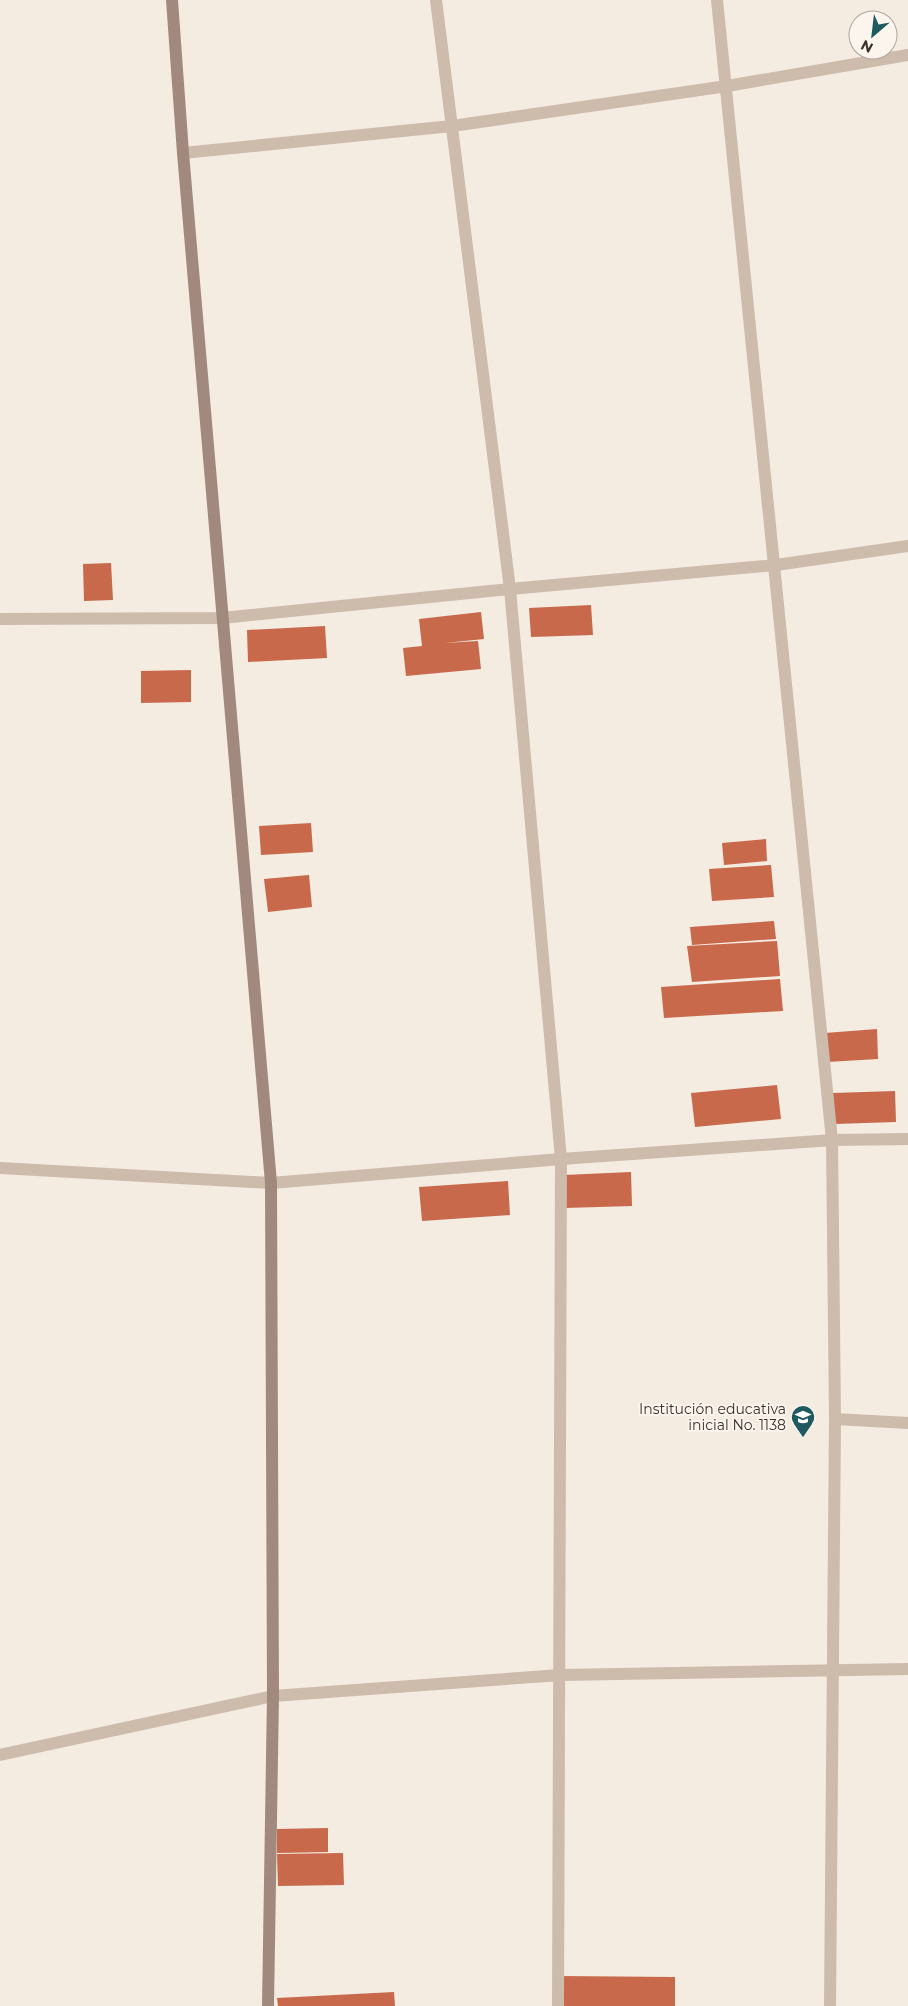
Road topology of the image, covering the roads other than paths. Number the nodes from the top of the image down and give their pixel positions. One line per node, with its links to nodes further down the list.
1 (172, 0): 7 (street)
2 (436, 0): 6 (street)
3 (717, 0): 5 (street)
4 (908, 55): 5 (street)
5 (728, 86): 6 (street); 9 (street)
6 (452, 126): 7 (street); 10 (street)
7 (183, 153): 11 (street)
8 (908, 546): 9 (street)
9 (776, 565): 10 (street); 14 (street)
10 (510, 588): 11 (street); 15 (street)
11 (222, 618): 12 (street); 17 (street)
12 (0, 619)
13 (908, 1139): 14 (street)
14 (832, 1140): 15 (street); 18 (street)
15 (561, 1158): 17 (street); 22 (street)
16 (0, 1168): 17 (street)
17 (271, 1183): 23 (street)
18 (835, 1419): 19 (street); 21 (street)
19 (908, 1423)
20 (908, 1669): 21 (street)
21 (831, 1670): 22 (street); 27 (street)
22 (560, 1675): 23 (street); 26 (street)
23 (273, 1696): 24 (street); 25 (street)
24 (0, 1755)
25 (268, 2006)
26 (558, 2006)
27 (830, 2006)

